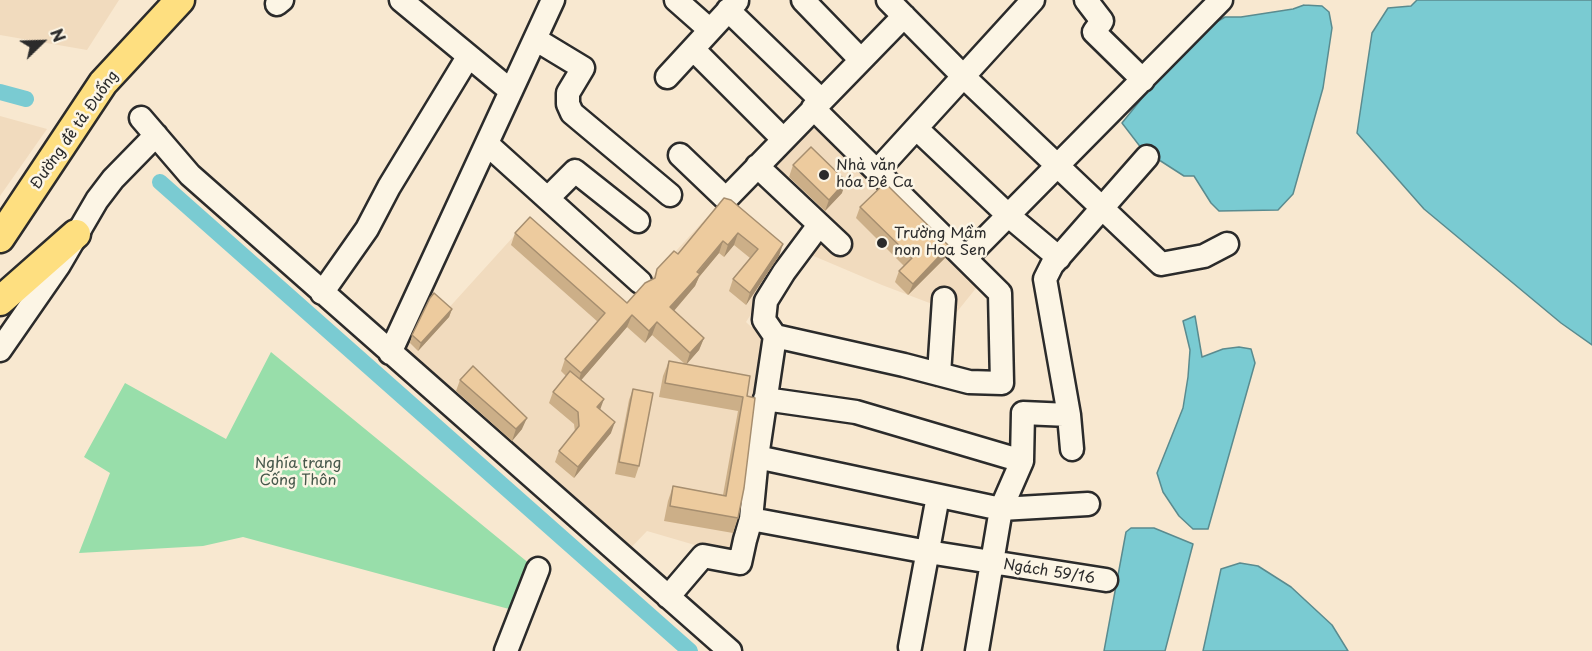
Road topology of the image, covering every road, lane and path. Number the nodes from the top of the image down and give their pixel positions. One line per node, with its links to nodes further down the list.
1 (180, 0): 38 (main road, Đường đê tả Đuống)
2 (401, 0): 14 (street)
3 (553, 0): 12 (street)
4 (676, 0): 11 (street)
5 (803, 0): 15 (street)
6 (1034, 0): 17 (street)
7 (1086, 0): 18 (street)
8 (1221, 0): 18 (street)
9 (733, 5): 11 (street); 20 (street)
10 (896, 8): 15 (street); 17 (street)
11 (710, 30): 13 (street)
12 (535, 39): 19 (street); 31 (street)
13 (693, 49): 16 (street); 24 (street)
14 (468, 57): 19 (street); 44 (street)
15 (861, 60): 20 (street)
16 (667, 76)
17 (964, 77): 22 (street); 28 (street)
18 (1143, 80): 28 (street)
19 (512, 91): 25 (street)
20 (817, 104): 24 (street); 30 (street)
21 (141, 118): 23 (street)
22 (917, 129): 30 (street); 34 (street)
23 (156, 135): 37 (street); 44 (street)
24 (783, 139): 29 (street)
25 (487, 144): 32 (street); 49 (street)
26 (680, 155): 29 (street)
27 (1147, 157): 33 (street)
28 (1058, 164): 33 (street); 34 (street)
29 (757, 166): 36 (street)
30 (877, 171): 41 (street)
31 (670, 195)
32 (548, 198): 35 (street); 43 (street)
33 (1104, 208): 40 (street); 42 (street)
34 (1009, 216): 41 (street); 42 (street)
35 (638, 220)
36 (819, 225): 39 (street); 47 (street)
37 (76, 234): 46 (main road); 48 (street)
38 (0, 238)
39 (840, 244)
40 (1227, 244)
41 (966, 258): 50 (street)
42 (1059, 258): 52 (street)
43 (640, 282)
44 (322, 293): 49 (street)
45 (944, 299): 50 (street)
46 (0, 301)
47 (775, 336): 50 (street); 51 (street)
48 (0, 350)
49 (390, 353): 64 (street)
50 (939, 374)
51 (765, 399): 54 (street); 55 (street)
52 (1069, 415): 53 (street); 55 (street)
53 (1072, 449)
54 (757, 457): 56 (street); 59 (street)
55 (1022, 461): 58 (street)
56 (938, 496): 58 (street); 60 (street)
57 (1088, 504): 58 (street)
58 (1002, 509): 61 (street)
59 (751, 519): 60 (street, Ngách 59/16); 64 (street)
60 (928, 552): 61 (street, Ngách 59/16); 65 (street)
61 (993, 563): 63 (street, Ngách 59/16); 68 (street)
62 (538, 569): 66 (street)
63 (1106, 580)
64 (668, 597): 67 (street)
65 (910, 647)
66 (506, 651)
67 (730, 651)
68 (977, 651)

